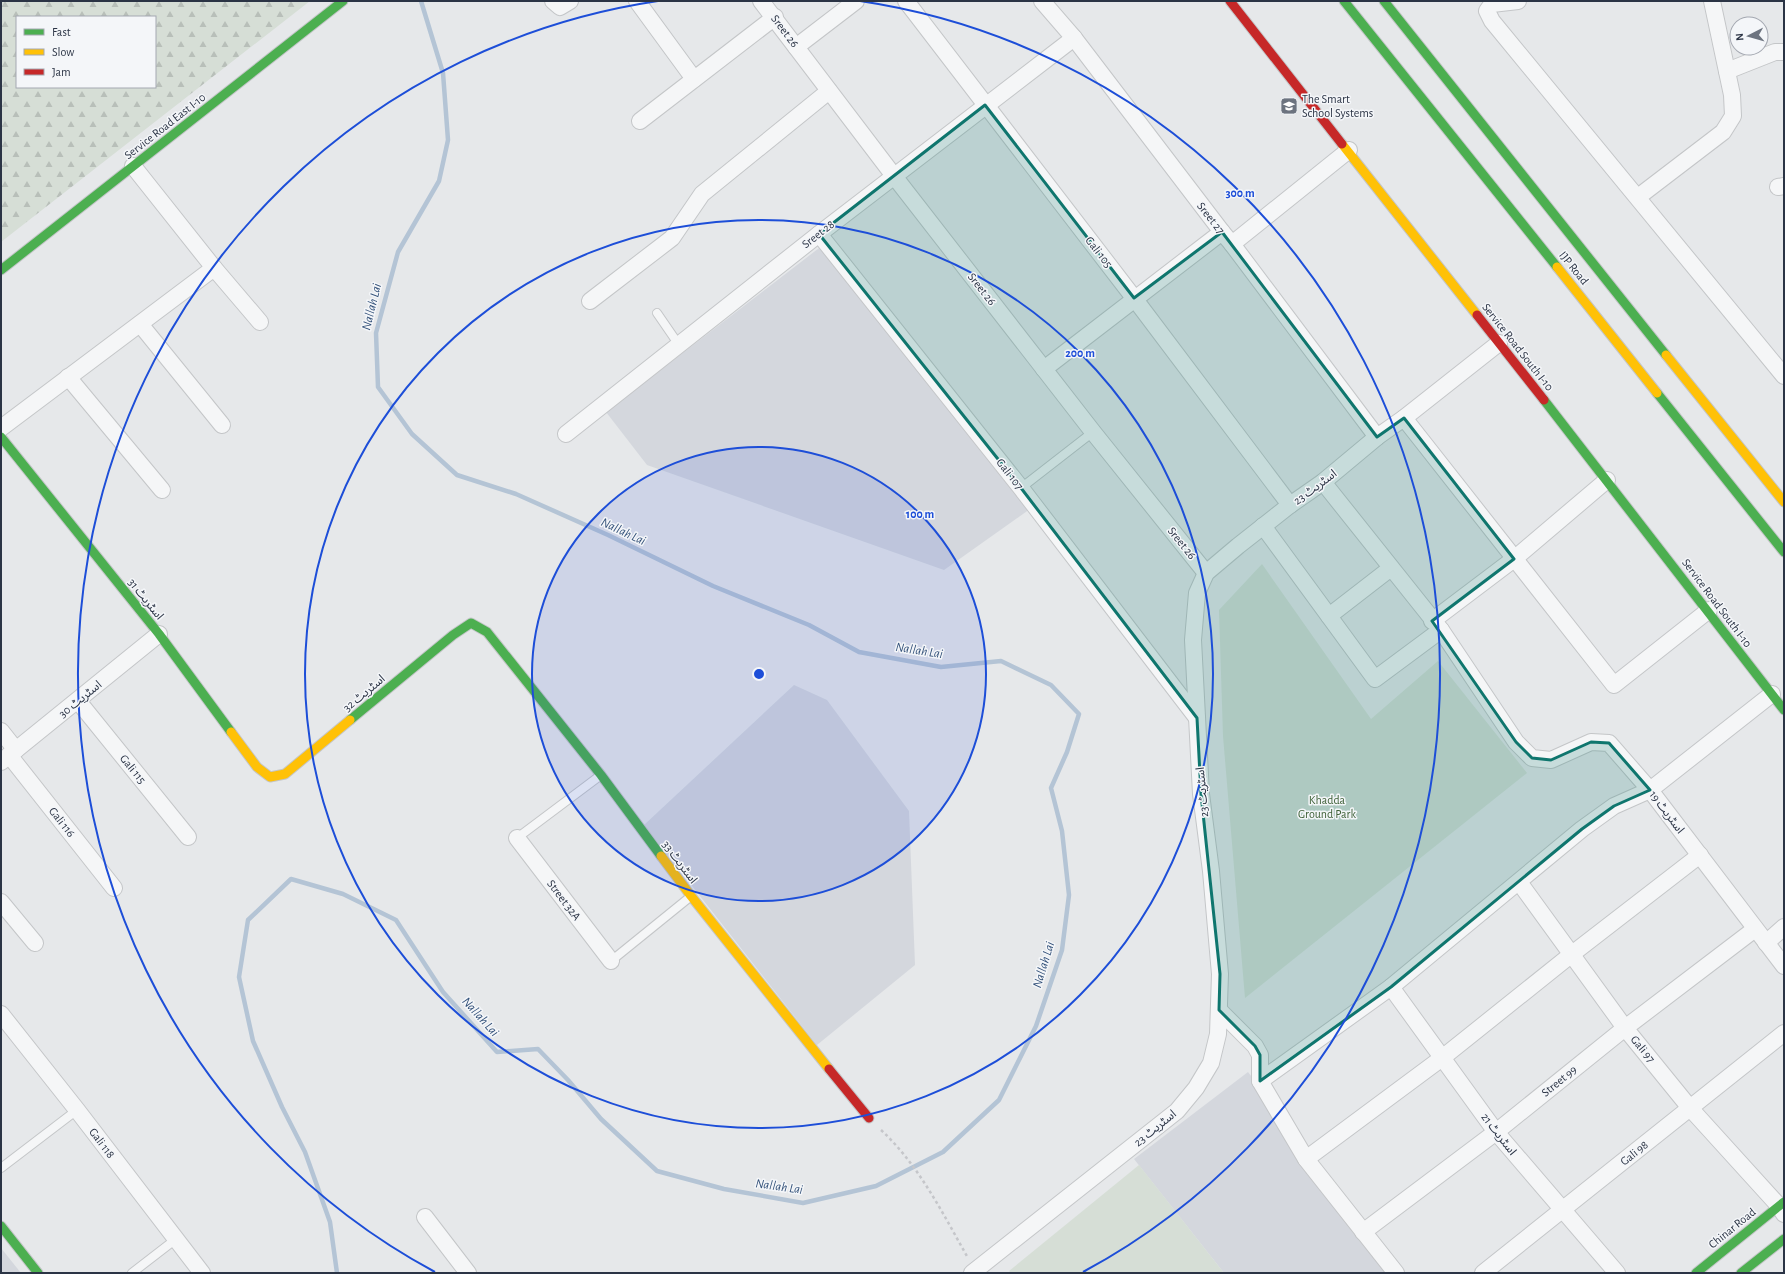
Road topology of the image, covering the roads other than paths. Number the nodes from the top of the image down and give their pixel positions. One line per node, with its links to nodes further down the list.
1 (343, 1): 22 (main road, Service Road East I-10)
2 (637, 1): 17 (street)
3 (762, 1): 12 (street, Sreet 26)
4 (856, 1): 14 (street)
5 (906, 1): 19 (street, Gali 105)
6 (1042, 1): 13 (street, Sreet 27)
7 (1230, 1): 21 (main road, Service Road South I-10)
8 (1344, 1): 54 (main road, IJP Road)
9 (1384, 1): 51 (main road, IJP Road)
10 (1518, 1): 24 (street)
11 (1712, 1): 16 (street)
12 (775, 17): 14 (street, Sreet 26); 17 (street)
13 (1074, 38): 19 (street, Sreet 28); 25 (street, Sreet 27)
14 (796, 47): 18 (street, Sreet 26)
15 (1784, 52): 16 (street)
16 (1727, 71): 24 (street)
17 (694, 79): 20 (street)
18 (829, 91): 23 (street, Sreet 26); 31 (street)
19 (985, 105): 23 (street, Sreet 28); 30 (street, Gali 105)
20 (640, 121)
21 (1349, 150): 27 (street); 35 (main road, Service Road South I-10)
22 (133, 166): 28 (street); 29 (main road, Service Road East I-10)
23 (894, 176): 26 (street, Sreet 28); 37 (street, Sreet 26)
24 (1638, 197): 38 (street)
25 (1222, 232): 27 (street, Sreet 27); 30 (street)
26 (819, 234): 36 (street, Sreet 28); 49 (street, Gali 107)
27 (1232, 244): 45 (street, Sreet 27)
28 (214, 268): 33 (street); 34 (street)
29 (1, 270)
30 (1134, 298): 37 (street); 52 (street, Gali 105)
31 (590, 302)
32 (657, 313): 36 (lane)
33 (260, 322)
34 (140, 324): 39 (street); 41 (street)
35 (1499, 343): 40 (street, اسٹریٹ 23); 47 (main road, Service Road South I-10)
36 (679, 344): 44 (street, Sreet 28)
37 (1044, 369): 43 (street, Sreet 26)
38 (1784, 376)
39 (68, 377): 42 (street); 50 (street)
40 (1404, 418): 45 (street, اسٹریٹ 23); 55 (street)
41 (222, 425)
42 (1, 428)
43 (1093, 432): 49 (lane); 57 (street, Sreet 26)
44 (566, 434)
45 (1377, 437): 48 (street, اسٹریٹ 23)
46 (3, 444): 62 (main road, اسٹریٹ 31)
47 (1607, 480): 55 (street); 58 (main road, Service Road South I-10)
48 (1322, 482): 52 (street, اسٹریٹ 23); 56 (street, اسٹریٹ 19)
49 (1021, 488): 66 (street, Gali 107)
50 (162, 490)
51 (1784, 502)
52 (1290, 505): 53 (street, اسٹریٹ 23)
53 (1263, 526): 57 (street, اسٹریٹ 23); 59 (street)
54 (1784, 552)
55 (1514, 559): 58 (street); 61 (street)
56 (1391, 568): 59 (street); 61 (street, اسٹریٹ 19)
57 (1206, 573): 66 (street, اسٹریٹ 23)
58 (1709, 610): 63 (main road, Service Road South I-10)
59 (1329, 616): 61 (street)
60 (471, 623): 69 (main road, اسٹریٹ 33); 70 (main road, اسٹریٹ 32)
61 (1436, 626): 71 (street, اسٹریٹ 19)
62 (158, 634): 64 (street, اسٹریٹ 30); 70 (main road, اسٹریٹ 31)
63 (1772, 694): 65 (main road, Service Road South I-10); 71 (street)
64 (78, 701): 68 (street, اسٹریٹ 30); 72 (street, Gali 115)
65 (1784, 710)
66 (1197, 718): 87 (street, اسٹریٹ 23)
67 (1, 731): 68 (street, Gali 116)
68 (9, 756): 76 (street, Gali 116)
69 (601, 775): 73 (lane); 77 (main road, اسٹریٹ 33)
70 (270, 777)
71 (1650, 790): 74 (street, اسٹریٹ 19); 75 (street)
72 (188, 837)
73 (517, 838): 84 (street, Street 32A)
74 (1700, 855): 80 (street, اسٹریٹ 19); 83 (street)
75 (1519, 882): 83 (street, Gali 97); 86 (street)
76 (114, 888)
77 (691, 896): 84 (lane); 95 (main road, اسٹریٹ 33)
78 (1, 902): 82 (street)
79 (1784, 927): 81 (street)
80 (1756, 929): 81 (street, اسٹریٹ 19); 89 (street, Street 99)
81 (1766, 943): 85 (street, اسٹریٹ 19)
82 (34, 944)
83 (1572, 954): 89 (street, Gali 97); 91 (street)
84 (611, 961)
85 (1784, 966)
86 (1391, 987): 91 (street, اسٹریٹ 21); 92 (street)
87 (1219, 1010): 92 (street); 106 (street, اسٹریٹ 23)
88 (1, 1014): 94 (street, Gali 118)
89 (1625, 1028): 93 (street, Gali 97); 96 (street, Street 99)
90 (1784, 1033): 93 (street, Gali 98)
91 (1442, 1058): 96 (street, اسٹریٹ 21); 97 (street)
92 (1260, 1081): 97 (street)
93 (1690, 1108): 99 (street, Gali 97); 100 (street, Gali 98)
94 (77, 1110): 98 (lane); 104 (street, Gali 118)
95 (869, 1118)
96 (1496, 1132): 100 (street, اسٹریٹ 21); 103 (street, Street 99)
97 (1306, 1159): 103 (street)
98 (1, 1168)
99 (1782, 1207): 115 (main road, Chinar Road)
100 (1562, 1210): 113 (street, Gali 98); 114 (street, اسٹریٹ 21)
101 (425, 1217): 111 (street)
102 (1, 1226): 108 (main road)
103 (1363, 1232): 112 (street)
104 (176, 1239): 109 (lane); 110 (street, Gali 118)
105 (1784, 1240): 107 (main road)
106 (980, 1270)
107 (1749, 1271)
108 (38, 1273)
109 (132, 1273)
110 (202, 1273)
111 (468, 1273)
112 (1396, 1273)
113 (1484, 1273)
114 (1617, 1273)
115 (1696, 1273)

